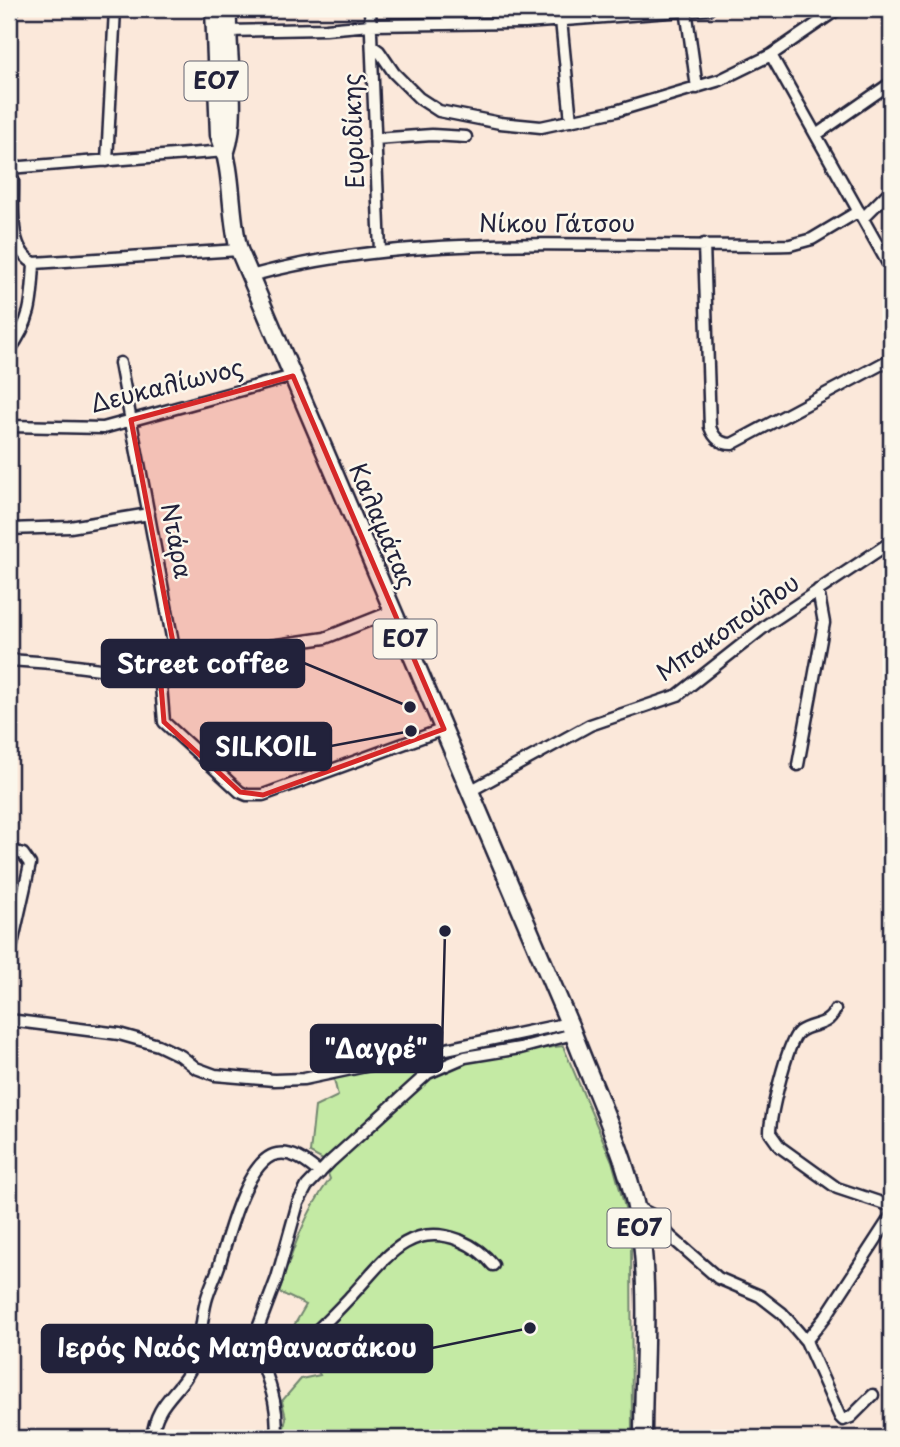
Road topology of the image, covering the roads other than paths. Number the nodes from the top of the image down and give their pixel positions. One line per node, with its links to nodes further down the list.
1 (14, 9): 10 (street)
2 (115, 9): 24 (street)
3 (215, 9): 14 (main road, Καλαμάτας / ΕΟ7); 23 (main road, Καλαμάτας / ΕΟ7)
4 (370, 9): 13 (street, Ευριδίκης)
5 (524, 9): 12 (street)
6 (709, 9): 7 (street)
7 (686, 10): 9 (street); 18 (street)
8 (834, 10): 16 (street)
9 (596, 13): 11 (street)
10 (9, 18)
11 (561, 20): 12 (street); 19 (street)
12 (525, 23): 13 (street)
13 (370, 25): 14 (street); 15 (street, Ευριδίκης)
14 (227, 31): 23 (main road, Καλαμάτας / ΕΟ7)
15 (372, 46): 19 (street); 22 (street, Ευριδίκης)
16 (771, 55): 18 (street); 20 (street)
17 (891, 83): 20 (street)
18 (697, 88): 19 (street)
19 (571, 121)
20 (816, 135): 27 (street)
21 (466, 136): 22 (street)
22 (375, 139): 30 (street, Ευριδίκης)
23 (226, 151): 24 (street); 29 (main road, Καλαμάτας / ΕΟ7)
24 (107, 161): 25 (street)
25 (9, 170): 31 (street)
26 (891, 190): 27 (street, Νίκου Γάτσου)
27 (861, 215): 28 (street, Νίκου Γάτσου); 32 (street)
28 (704, 244): 30 (street, Νίκου Γάτσου); 35 (street)
29 (239, 250): 31 (street); 33 (main road, Καλαμάτας / ΕΟ7)
30 (380, 251): 33 (street, Νίκου Γάτσου)
31 (34, 263): 34 (street)
32 (891, 270)
33 (250, 276): 37 (main road, Καλαμάτας / ΕΟ7)
34 (9, 351)
35 (891, 359)
36 (120, 363): 38 (street, Ντάρα)
37 (293, 376): 38 (street, Δευκαλίωνος); 44 (main road, Καλαμάτας / ΕΟ7)
38 (131, 420): 39 (street, Δευκαλίωνος); 40 (street, Ντάρα)
39 (9, 426)
40 (149, 514): 41 (street); 46 (street, Ντάρα)
41 (9, 529)
42 (891, 542): 43 (street, Μπακοπούλου)
43 (818, 590): 49 (street); 50 (street, Μπακοπούλου)
44 (393, 611): 46 (street); 48 (main road, Καλαμάτας / ΕΟ7)
45 (9, 660): 47 (street)
46 (178, 669): 47 (street)
47 (160, 673): 48 (street)
48 (444, 729): 50 (main road, Καλαμάτας / ΕΟ7)
49 (798, 765)
50 (470, 791): 55 (main road, Καλαμάτας / ΕΟ7)
51 (9, 850): 52 (street)
52 (9, 958)
53 (835, 1010): 57 (street)
54 (9, 1020): 55 (street)
55 (571, 1028): 56 (street); 58 (main road, ΕΟ7)
56 (320, 1172): 62 (street); 64 (street)
57 (891, 1206)
58 (636, 1207): 61 (street); 66 (main road, ΕΟ7)
59 (891, 1216): 61 (street)
60 (493, 1265): 62 (street)
61 (806, 1341): 63 (street)
62 (263, 1365): 65 (street)
63 (873, 1395)
64 (152, 1438)
65 (276, 1438)
66 (643, 1438)

